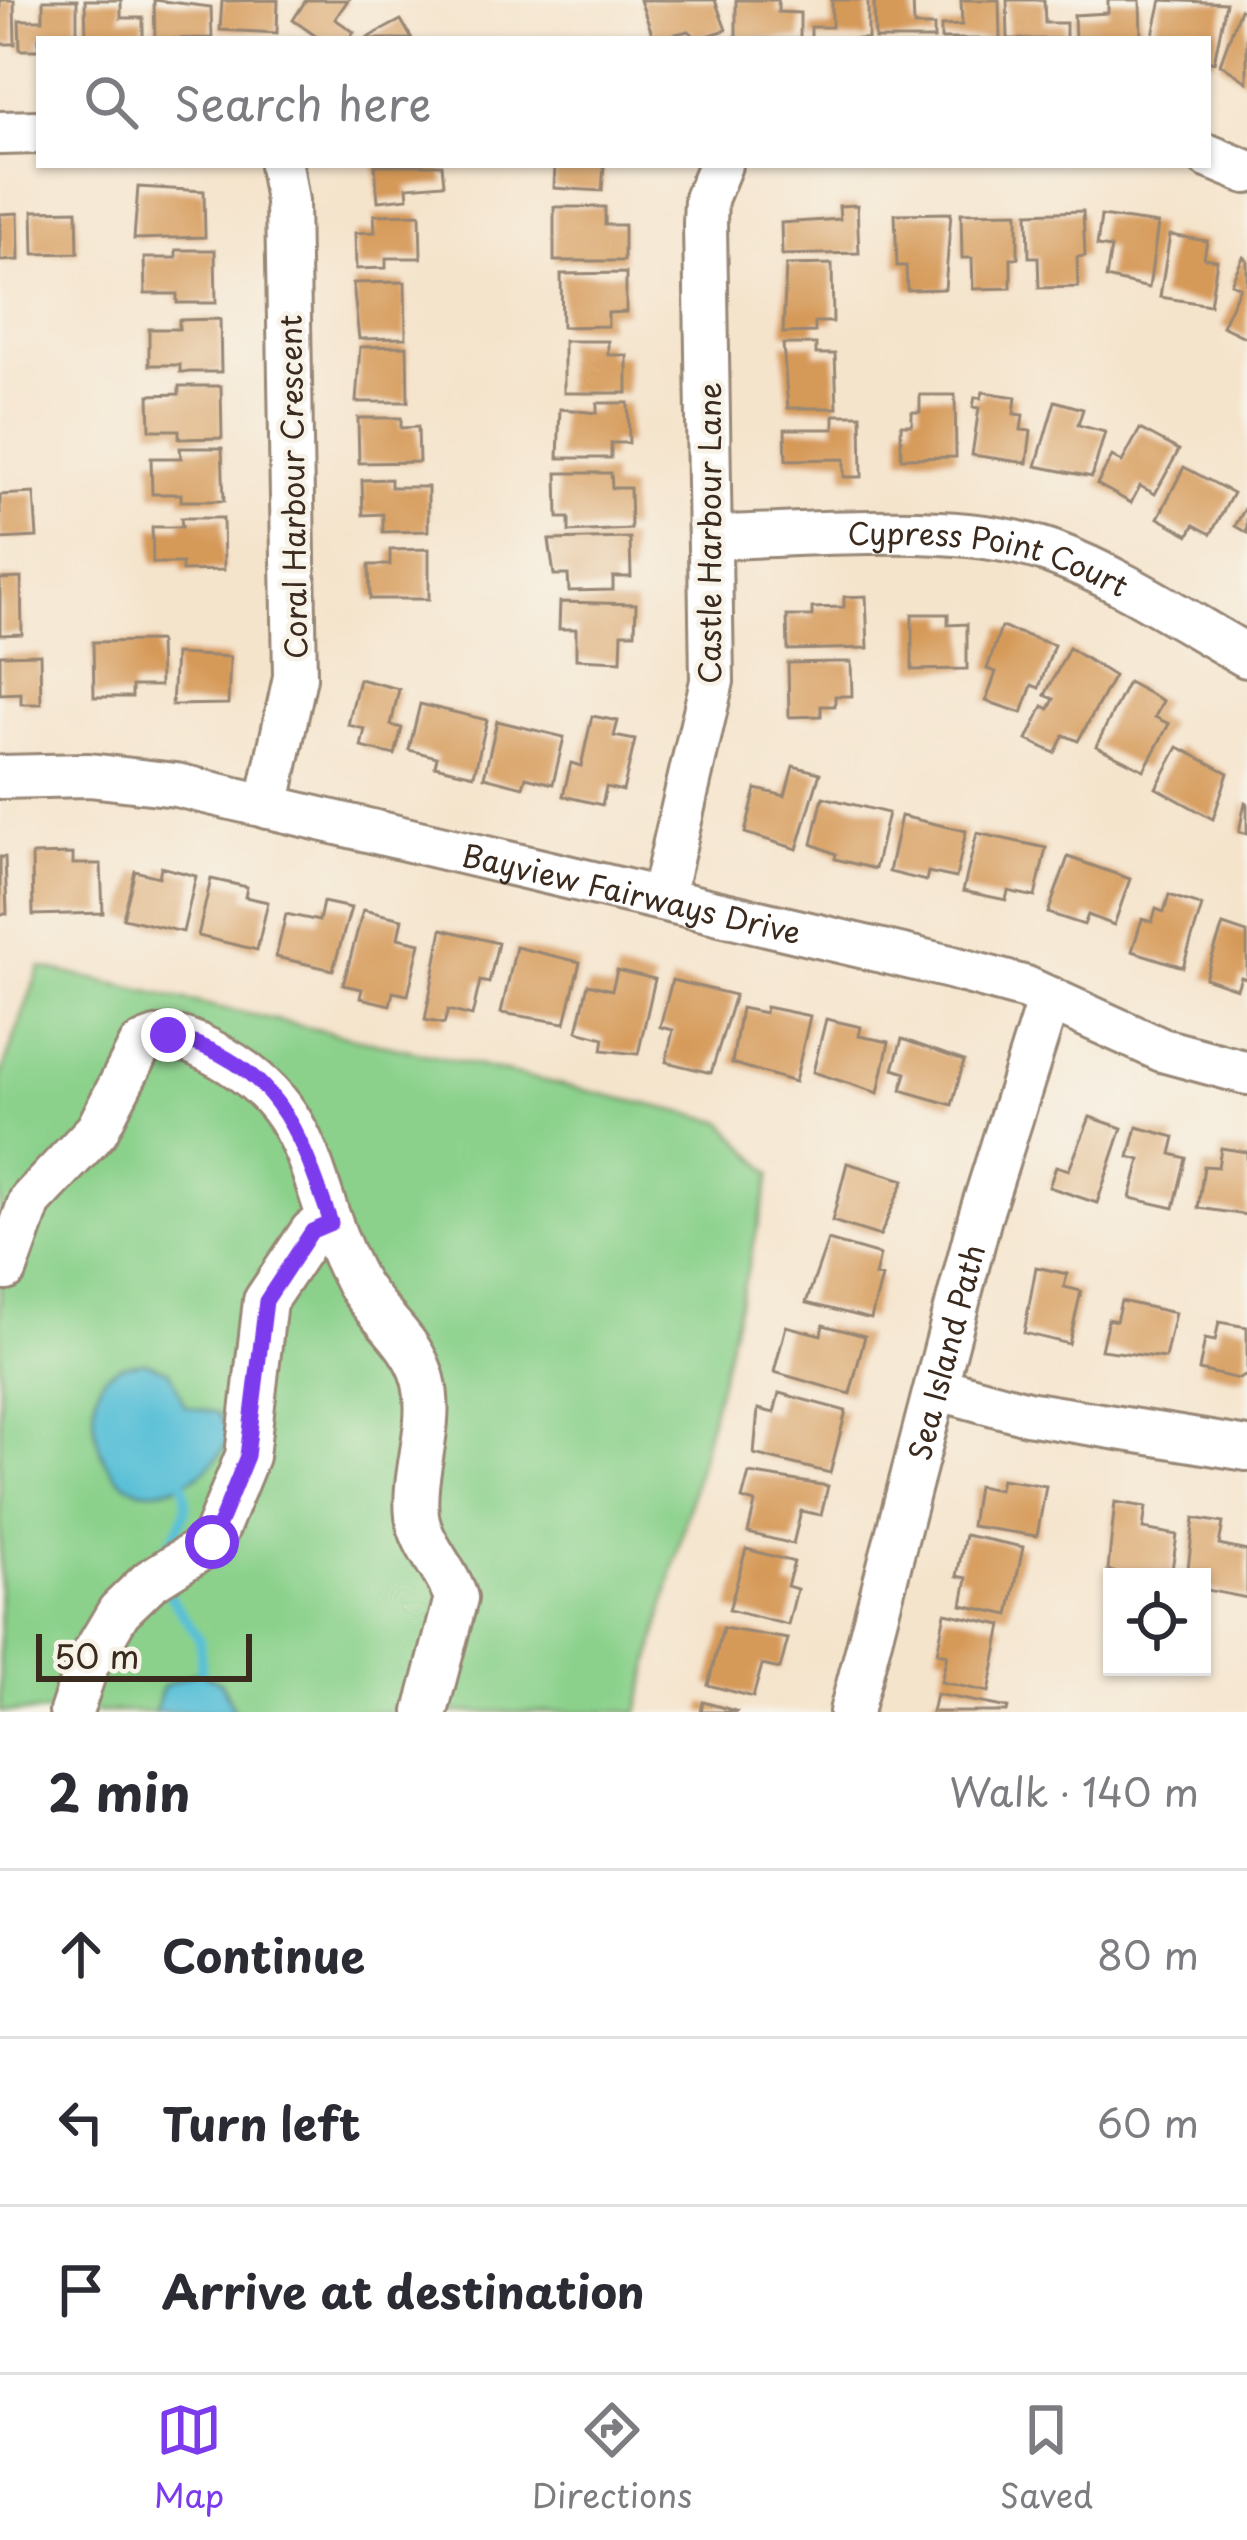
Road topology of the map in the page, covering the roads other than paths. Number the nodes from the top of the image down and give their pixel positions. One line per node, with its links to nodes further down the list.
1 (36, 132): 2 (street)
2 (0, 133)
3 (1211, 157): 6 (street)
4 (282, 168): 10 (street, Coral Harbour Crescent)
5 (719, 168): 7 (street, Castle Harbour Lane)
6 (1247, 172)
7 (710, 537): 8 (street, Cypress Point Court); 11 (street, Castle Harbour Lane)
8 (1247, 656)
9 (0, 777): 10 (street, Bayview Fairways Drive)
10 (267, 806): 11 (street, Bayview Fairways Drive)
11 (662, 899): 12 (street, Bayview Fairways Drive)
12 (1049, 998): 13 (street, Bayview Fairways Drive); 16 (street, Sea Island Path)
13 (1247, 1073)
14 (331, 1223): 15 (street); 18 (street); 19 (street)
15 (6, 1269)
16 (937, 1388): 17 (street); 20 (street, Sea Island Path)
17 (1247, 1449)
18 (71, 1712)
19 (426, 1712)
20 (851, 1712)

